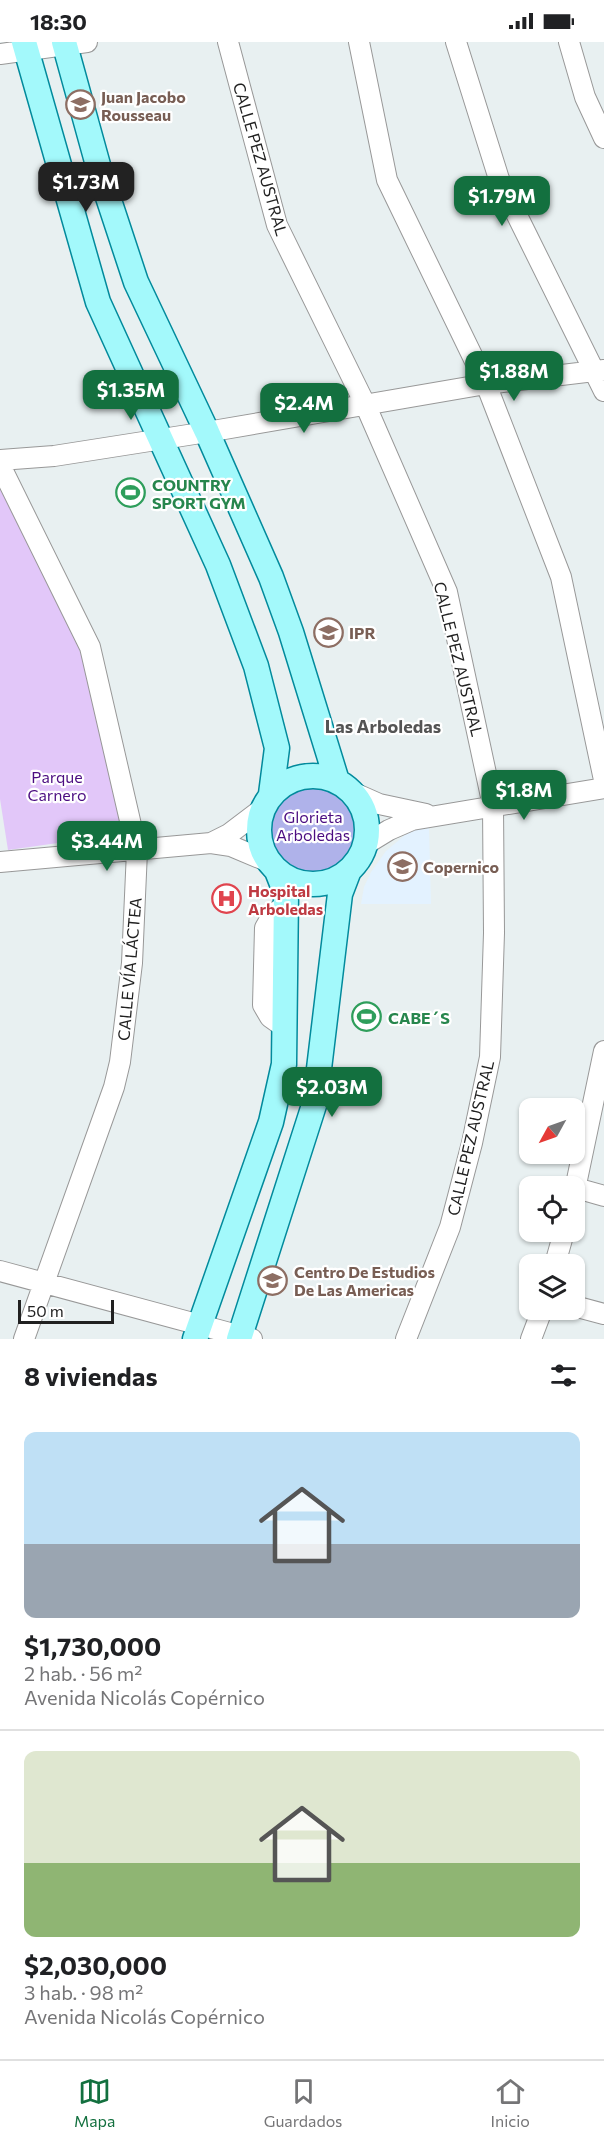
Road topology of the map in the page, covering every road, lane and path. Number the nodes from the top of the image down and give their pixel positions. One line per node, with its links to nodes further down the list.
1 (228, 42): 14 (street, CALLE PEZ AUSTRAL)
2 (359, 42): 12 (street)
3 (456, 42): 11 (street)
4 (569, 42): 8 (street)
5 (72, 43): 6 (street); 9 (main road)
6 (25, 46): 7 (street); 10 (main road)
7 (0, 52)
8 (604, 138)
9 (101, 176): 10 (main road); 15 (main road)
10 (62, 182): 16 (main road)
11 (600, 370): 12 (street); 13 (street)
12 (486, 384): 14 (street); 18 (street)
13 (604, 390)
14 (365, 404): 15 (street); 22 (street, CALLE PEZ AUSTRAL)
15 (207, 432): 16 (street); 19 (main road)
16 (162, 438): 17 (street); 21 (main road)
17 (0, 462): 26 (street, CALLE VÍA LÁCTEA)
18 (604, 780)
19 (345, 786): 21 (main road); 23 (street); 25 (main road)
20 (604, 788): 22 (street)
21 (267, 802): 24 (street); 28 (main road)
22 (493, 806): 23 (street); 42 (street, CALLE PEZ AUSTRAL)
23 (437, 815): 25 (street)
24 (211, 843): 26 (street); 28 (street)
25 (366, 844): 29 (main road)
26 (137, 851): 27 (street); 35 (street, CALLE VÍA LÁCTEA)
27 (0, 862)
28 (272, 866): 29 (main road); 39 (main road)
29 (348, 873): 40 (main road)
30 (604, 1051): 31 (street)
31 (578, 1176)
32 (585, 1193): 33 (street)
33 (604, 1196)
34 (0, 1271): 35 (street)
35 (45, 1283): 39 (street); 41 (street, CALLE VÍA LÁCTEA)
36 (585, 1309): 37 (street)
37 (604, 1314)
38 (538, 1320): 43 (street)
39 (197, 1332): 40 (street)
40 (244, 1338)
41 (24, 1339)
42 (406, 1339)
43 (531, 1339)

